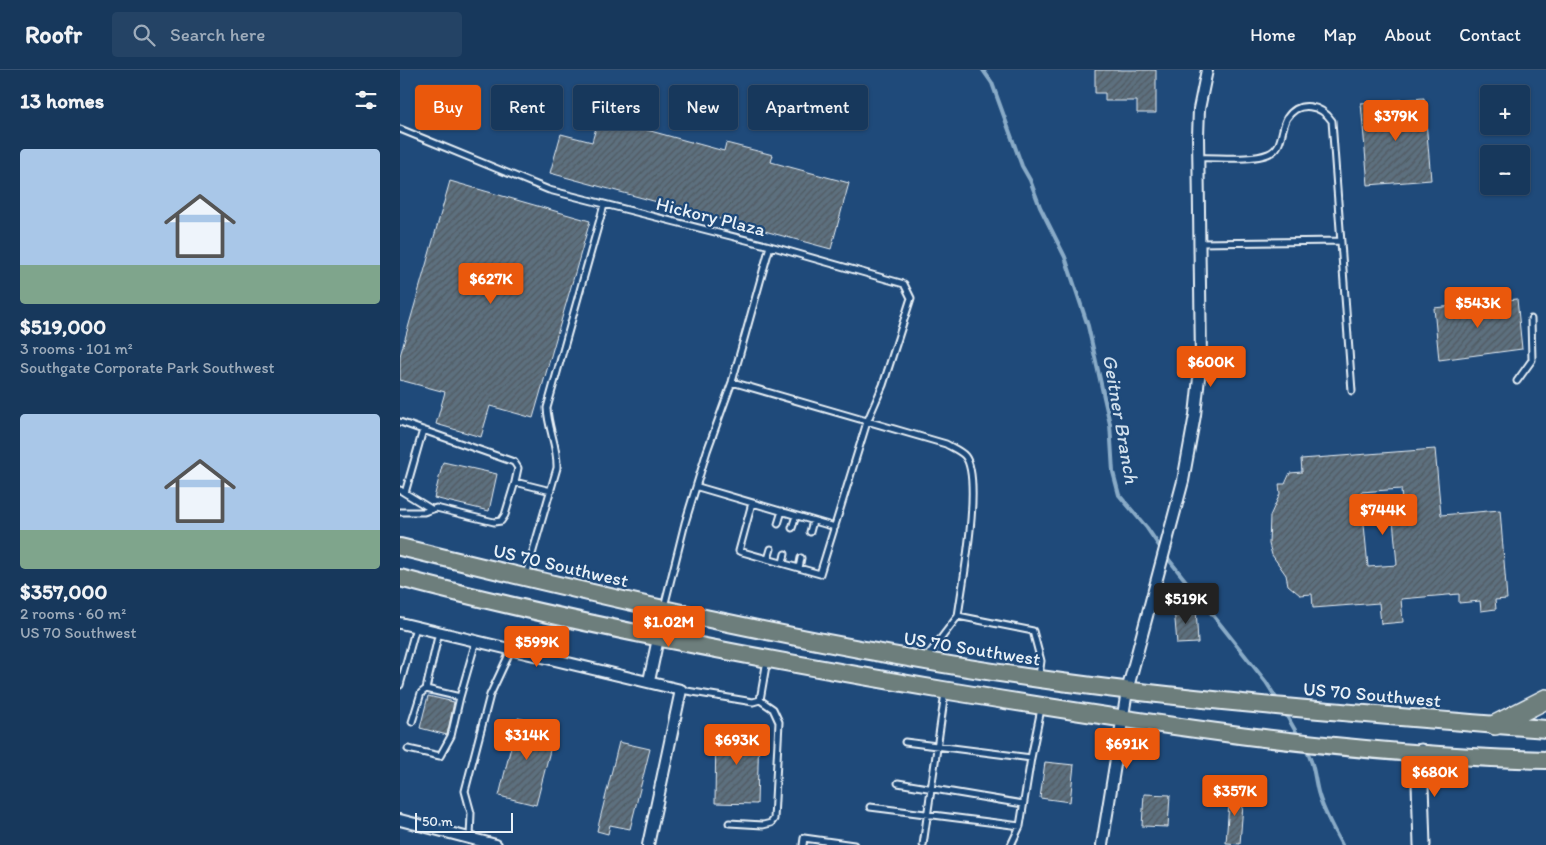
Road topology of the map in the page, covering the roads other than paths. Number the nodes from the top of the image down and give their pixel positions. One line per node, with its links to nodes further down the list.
1 (1207, 70): 3 (street)
2 (400, 129): 4 (lane, Hickory Plaza)
3 (1198, 158): 5 (lane); 6 (street)
4 (604, 205): 7 (lane, Hickory Plaza); 17 (lane)
5 (1341, 241): 6 (lane); 11 (lane)
6 (1199, 243): 54 (street)
7 (770, 246): 10 (lane, Hickory Plaza); 13 (lane)
8 (1530, 319): 9 (lane)
9 (1516, 381)
10 (732, 382): 13 (lane); 16 (lane, Hickory Plaza)
11 (1352, 390)
12 (400, 422): 14 (lane)
13 (867, 422): 26 (lane); 39 (lane)
14 (423, 430): 15 (lane); 18 (lane)
15 (515, 482): 17 (lane); 20 (lane)
16 (698, 486): 19 (lane); 38 (lane, Hickory Plaza)
17 (551, 491): 37 (lane)
18 (403, 492): 20 (lane)
19 (752, 503): 22 (lane); 33 (lane)
20 (431, 509): 21 (lane)
21 (400, 512)
22 (782, 512): 23 (lane); 25 (lane)
23 (796, 516): 24 (lane); 27 (lane)
24 (813, 521): 26 (lane); 28 (lane)
25 (778, 524)
26 (835, 527): 35 (lane)
27 (792, 528)
28 (810, 532)
29 (400, 547): 37 (main road, US 70 Southwest)
30 (771, 549): 33 (lane)
31 (785, 554): 34 (lane)
32 (801, 558): 35 (lane)
33 (768, 559): 34 (lane)
34 (783, 563): 35 (lane)
35 (798, 568)
36 (400, 578): 43 (main road)
37 (526, 578): 38 (main road, US 70 Southwest)
38 (664, 610): 43 (street); 47 (main road, US 70 Southwest)
39 (958, 616): 47 (lane); 48 (lane)
40 (400, 622): 41 (street)
41 (416, 626): 42 (street); 50 (lane)
42 (439, 632): 44 (street); 51 (lane)
43 (658, 636): 46 (main road); 49 (street)
44 (476, 640): 45 (street); 55 (lane)
45 (511, 649): 49 (street); 77 (lane)
46 (767, 659): 53 (main road); 57 (lane)
47 (924, 661): 48 (main road, US 70 Southwest)
48 (1039, 679): 54 (main road, US 70 Southwest)
49 (649, 681): 52 (street)
50 (400, 684)
51 (426, 689): 55 (lane); 60 (lane)
52 (681, 690): 57 (lane); 79 (street)
53 (946, 690): 58 (main road); 64 (lane)
54 (1127, 691): 59 (street); 61 (main road, US 70 Southwest)
55 (460, 697): 65 (lane)
56 (1546, 698): 61 (highway)
57 (760, 700): 75 (lane)
58 (1042, 707): 59 (main road); 67 (lane)
59 (1122, 720): 66 (main road); 84 (street)
60 (412, 722)
61 (1495, 725): 62 (main road, US 70 Southwest)
62 (1546, 729)
63 (905, 742): 64 (lane)
64 (936, 746): 67 (lane); 70 (lane)
65 (408, 749)
66 (1421, 752): 68 (main road); 85 (street)
67 (1031, 758): 71 (lane)
68 (1546, 760)
69 (898, 783): 70 (lane)
70 (931, 788): 71 (lane); 73 (lane)
71 (1023, 804): 76 (lane)
72 (870, 807): 73 (lane)
73 (927, 814): 76 (lane); 82 (lane)
74 (400, 820): 77 (street)
75 (729, 823)
76 (1020, 826): 83 (lane)
77 (470, 838): 78 (street)
78 (496, 845)
79 (648, 845)
80 (803, 845): 81 (lane)
81 (854, 845)
82 (923, 845)
83 (1011, 845)
84 (1102, 845)
85 (1422, 845)

